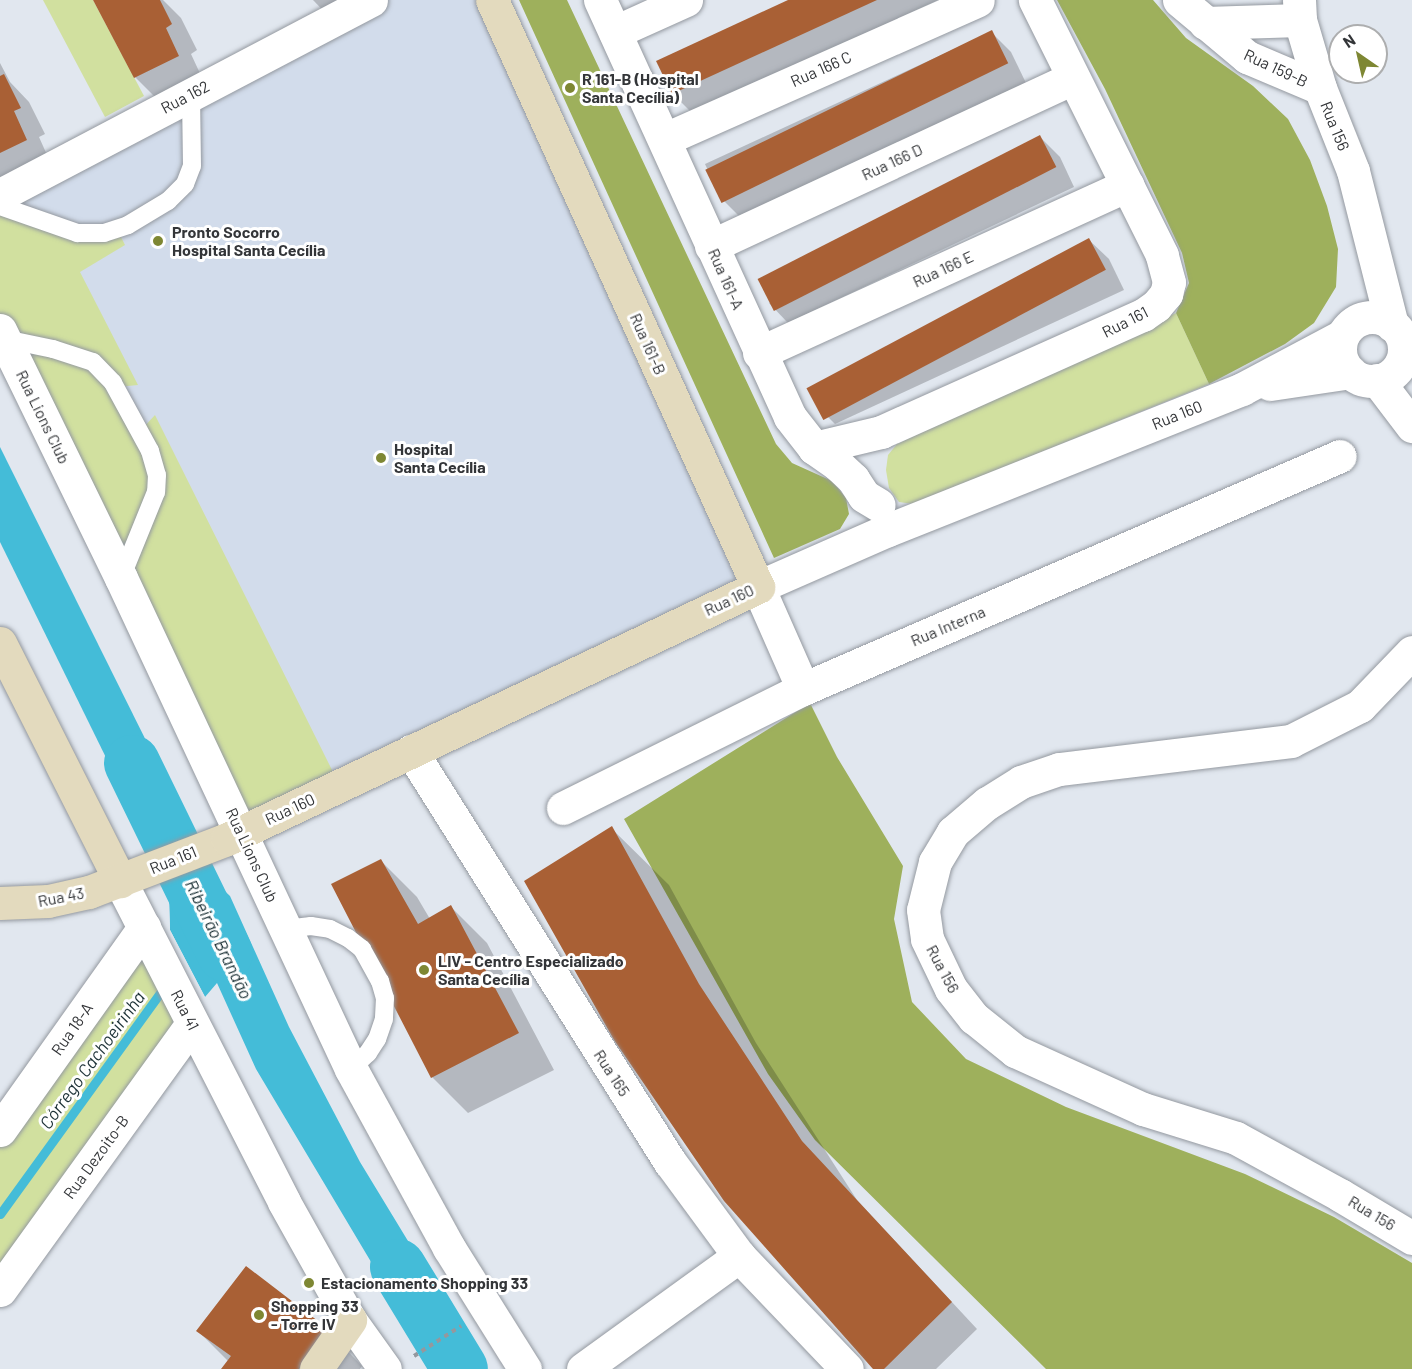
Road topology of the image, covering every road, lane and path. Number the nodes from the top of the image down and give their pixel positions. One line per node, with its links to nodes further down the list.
1 (370, 0): 13 (street, Rua 162)
2 (492, 0): 32 (street, Rua 161-B)
3 (600, 0): 10 (street, Rua 161-A)
4 (686, 0): 10 (street)
5 (978, 0): 14 (street, Rua 166 C)
6 (1035, 0): 11 (street, Rua 161)
7 (1179, 0): 9 (street, Rua 159-B)
8 (1300, 10): 9 (street, Rua 159-B); 12 (street, Rua 156)
9 (1205, 23): 12 (street, Rua 159-B)
10 (615, 32): 14 (street, Rua 161-A)
11 (1073, 78): 15 (street, Rua 161); 18 (street, Rua 166 D)
12 (1320, 88): 19 (street, Rua 156)
13 (191, 93): 16 (street, Rua 162); 17 (lane)
14 (665, 139): 18 (street, Rua 161-A)
15 (1127, 185): 23 (street, Rua 166 E); 27 (street, Rua 161)
16 (0, 195)
17 (0, 206)
18 (711, 246): 23 (street, Rua 161-A)
19 (1374, 250): 20 (street, Rua 156); 22 (street, Rua 156)
20 (1349, 329): 22 (street); 24 (street); 25 (street, Rua 160)
21 (2, 334): 31 (street, Rua Lions Club); 31 (lane)
22 (1402, 349): 24 (street)
23 (759, 353): 28 (street, Rua 161-A)
24 (1363, 376): 25 (street, Rua 160); 26 (street)
25 (1242, 389): 30 (street, Rua 160)
26 (1412, 426)
27 (881, 432): 28 (street, Rua 161); 30 (street)
28 (814, 448): 30 (street, Rua 161-A)
29 (1340, 456): 35 (street, Rua Interna)
30 (884, 518): 32 (street, Rua 160)
31 (121, 578): 38 (street, Rua Lions Club)
32 (758, 586): 35 (street, Rua 161-B); 36 (street, Rua 160)
33 (0, 643): 39 (street, Rua 41)
34 (1412, 652): 46 (street, Rua 156)
35 (803, 688): 37 (street, Rua Interna)
36 (411, 751): 38 (street, Rua 160); 47 (street, Rua 165)
37 (563, 808)
38 (234, 835): 39 (street, Rua 161); 42 (street, Rua Lions Club)
39 (125, 882): 40 (street, Rua 43); 41 (street, Rua 41)
40 (0, 903)
41 (144, 927): 43 (street, Rua 41); 45 (street, Rua 18-A)
42 (286, 929): 44 (street, Rua Lions Club); 44 (lane)
43 (190, 1020): 48 (street, Rua Dezoito-B); 50 (street, Rua 41)
44 (351, 1069): 49 (street, Rua Lions Club)
45 (0, 1130)
46 (1412, 1238)
47 (740, 1256): 54 (street); 55 (street, Rua 165)
48 (0, 1290)
49 (486, 1310): 51 (path); 53 (street, Rua Lions Club)
50 (350, 1320): 51 (street, Rua 41); 52 (street)
51 (398, 1363)
52 (316, 1369)
53 (525, 1369)
54 (583, 1369)
55 (847, 1369)

